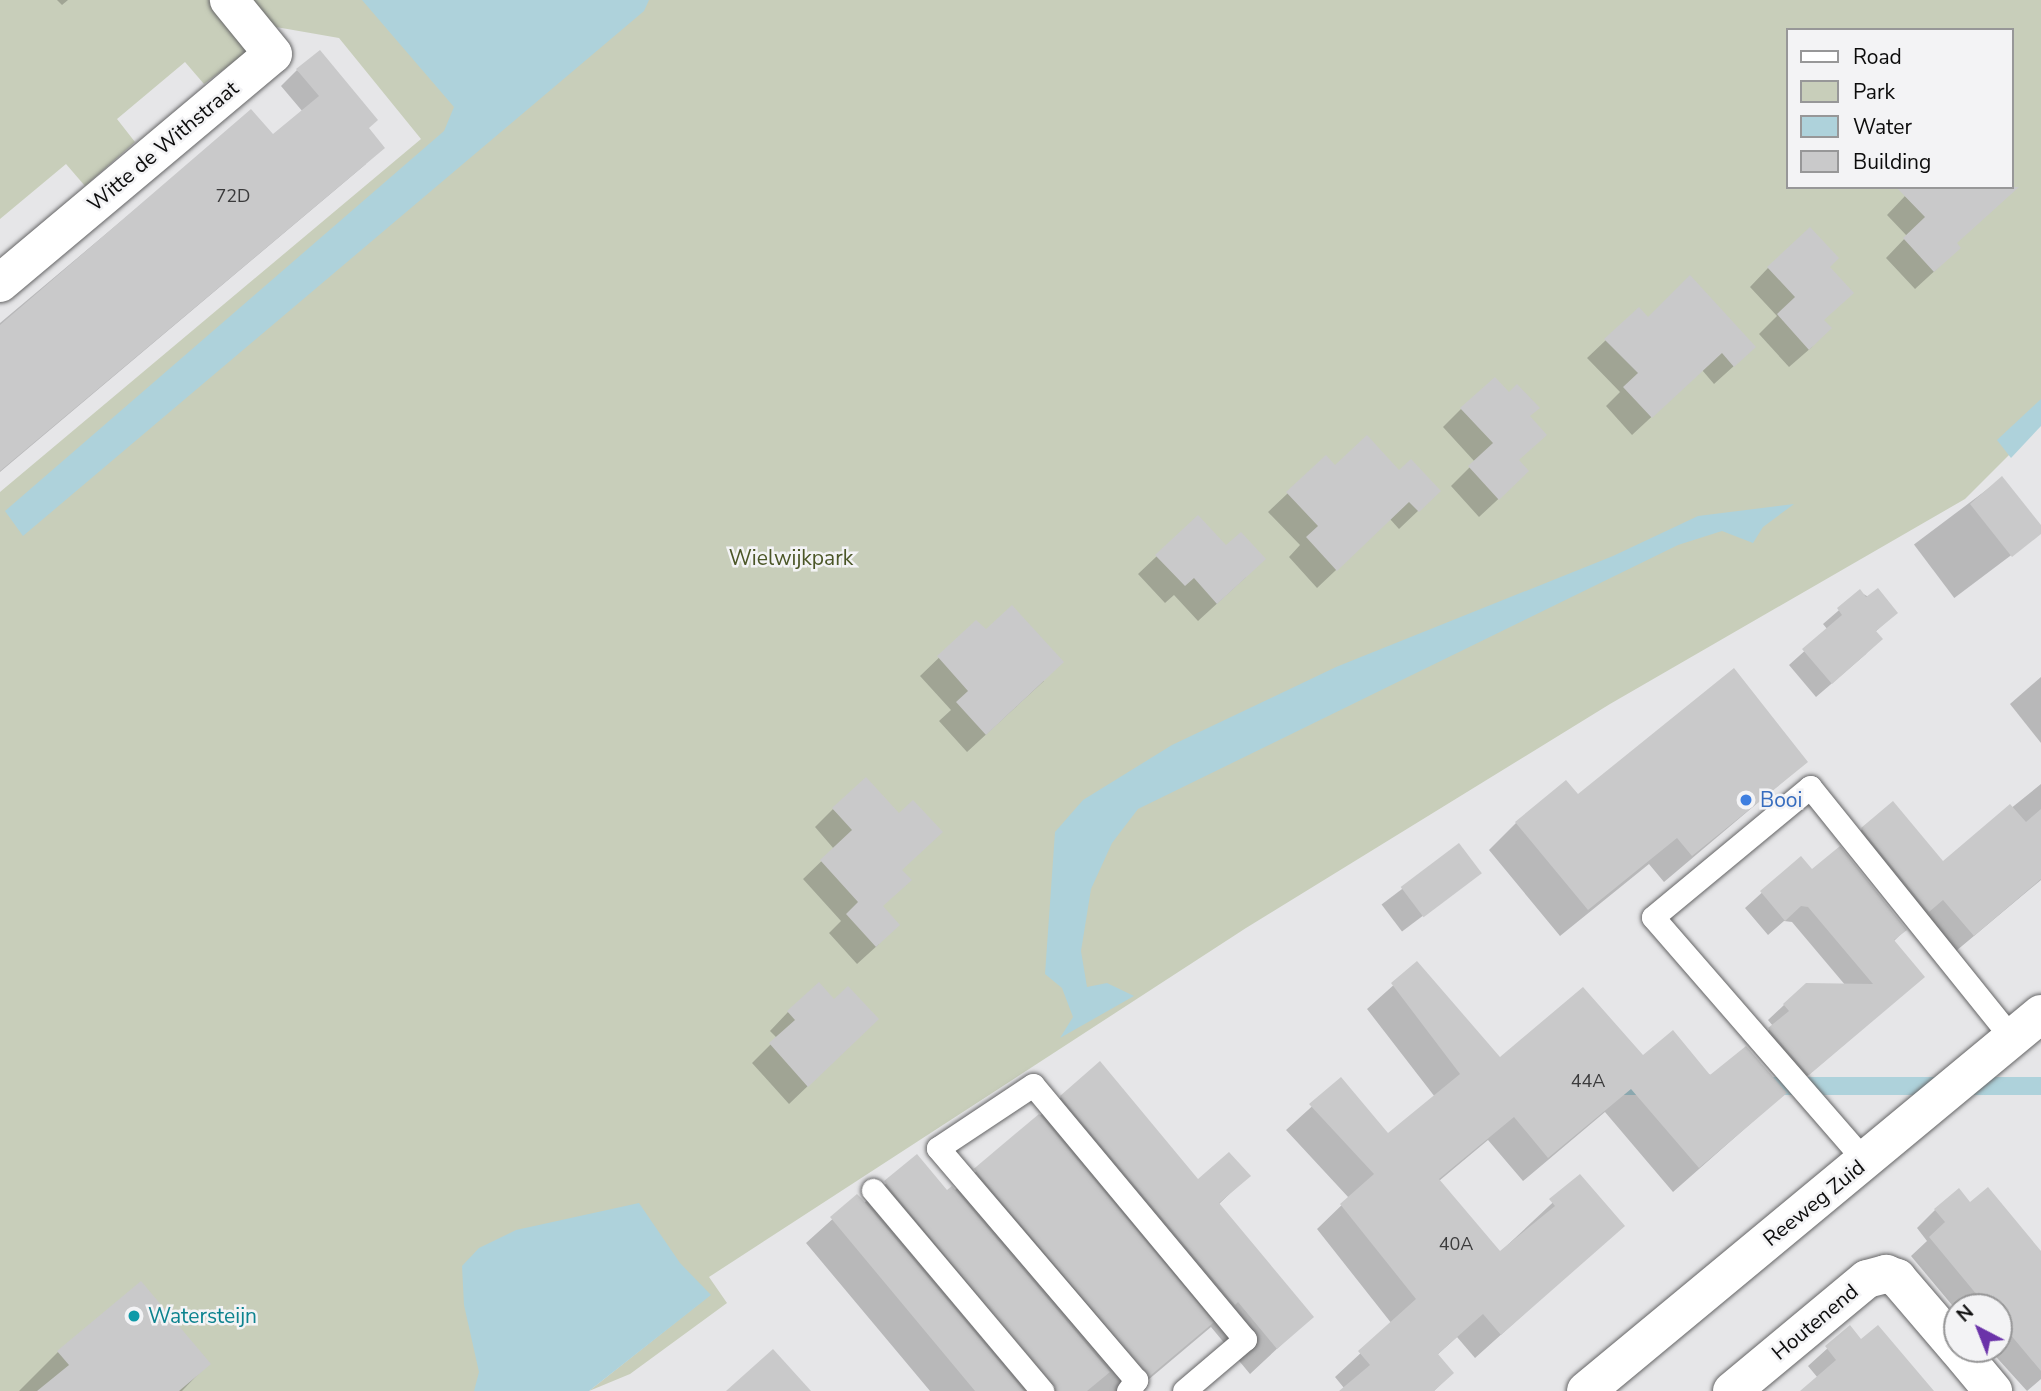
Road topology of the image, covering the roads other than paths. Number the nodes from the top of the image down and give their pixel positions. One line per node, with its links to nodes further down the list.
1 (229, 0): 2 (street, Witte de Withstraat)
2 (0, 283)
3 (2041, 1014): 4 (street, Reeweg Zuid)
4 (2012, 1038): 5 (street, Reeweg Zuid); 5 (lane)
5 (1865, 1161): 12 (street, Reeweg Zuid)
6 (873, 1190): 10 (lane)
7 (1943, 1332): 13 (street, Houtenend)
8 (1969, 1363): 14 (street, Houtenend)
9 (1126, 1390): 11 (lane)
10 (1042, 1391)
11 (1184, 1391)
12 (1586, 1391)
13 (1732, 1391)
14 (1993, 1391)

